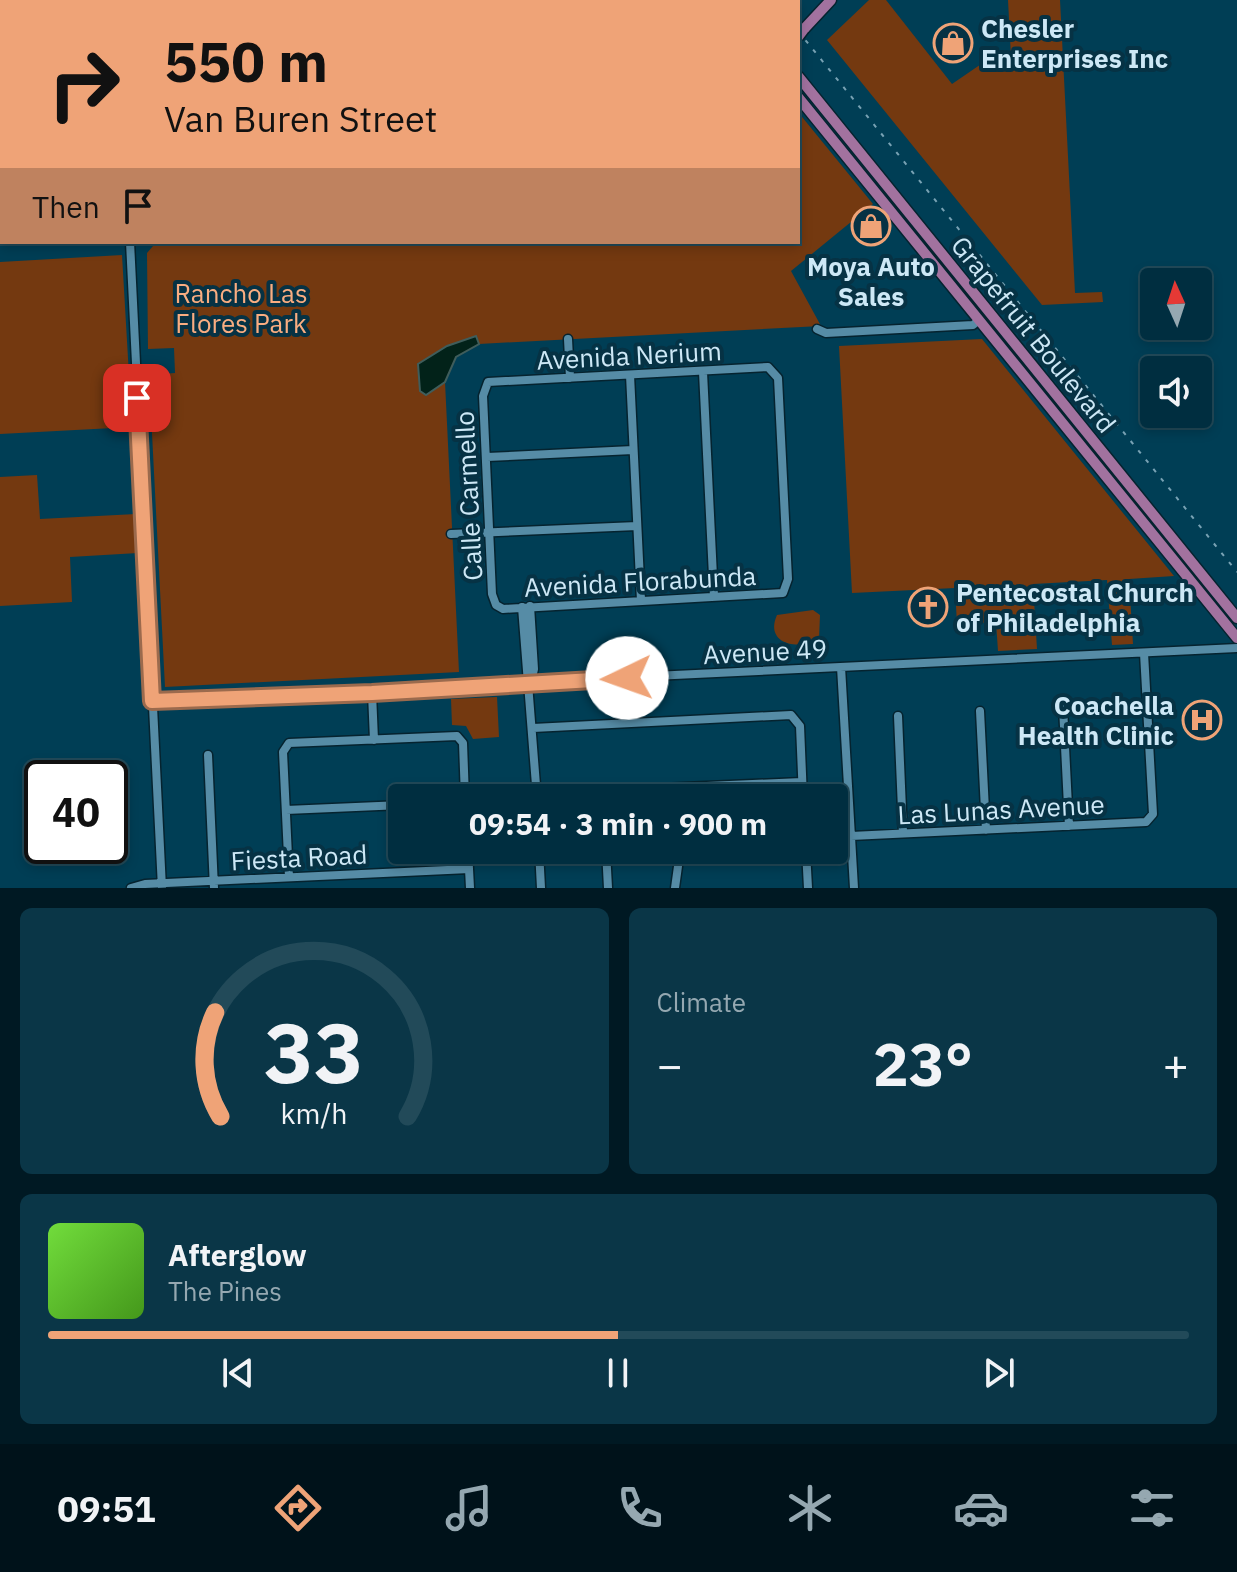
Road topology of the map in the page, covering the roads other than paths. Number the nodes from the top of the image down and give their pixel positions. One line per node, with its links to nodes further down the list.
1 (90, 0): 2 (main road)
2 (107, 0)
3 (831, 0): 4 (main road)
4 (800, 35)
5 (800, 78): 15 (main road, Grapefruit Boulevard)
6 (800, 99): 8 (main road, Grapefruit Boulevard)
7 (130, 244): 33 (street)
8 (979, 320): 9 (street); 15 (main road); 27 (main road, Grapefruit Boulevard)
9 (817, 329)
10 (568, 339): 13 (street)
11 (703, 372): 12 (street, Avenida Nerium); 21 (street, Avenida Nerium); 22 (street)
12 (630, 375): 13 (street, Avenida Nerium); 16 (street)
13 (570, 378): 14 (street, Avenida Nerium)
14 (485, 384): 17 (street, Calle Carmello)
15 (1071, 415): 26 (main road, Grapefruit Boulevard)
16 (633, 450): 17 (street); 18 (street)
17 (487, 457): 19 (street, Calle Carmello)
18 (637, 526): 19 (street); 23 (street)
19 (490, 532): 20 (street); 24 (street, Calle Carmello)
20 (451, 534)
21 (785, 591): 22 (street, Avenida Florabunda)
22 (714, 597): 23 (street, Avenida Florabunda)
23 (641, 601): 25 (street, Avenida Florabunda)
24 (496, 605): 25 (street, Avenida Florabunda)
25 (526, 607): 31 (street)
26 (1237, 618)
27 (1237, 638)
28 (1237, 648): 29 (street, Avenue 49)
29 (1144, 653): 30 (street, Avenue 49); 46 (street, Las Lunas Avenue)
30 (841, 667): 31 (street, Avenue 49); 49 (street)
31 (530, 683): 32 (street, Avenue 49); 37 (street)
32 (372, 693): 33 (street, Avenue 49); 38 (street)
33 (152, 701): 58 (street)
34 (1063, 707): 46 (street)
35 (980, 711): 47 (street)
36 (898, 716): 48 (street)
37 (533, 728): 40 (street); 42 (street)
38 (374, 740): 41 (street); 45 (street)
39 (208, 755): 57 (street)
40 (802, 782): 43 (street)
41 (464, 784)
42 (536, 784)
43 (769, 784)
44 (388, 806): 45 (street)
45 (286, 810): 56 (street)
46 (1069, 826): 47 (street, Las Lunas Avenue)
47 (986, 830): 48 (street, Las Lunas Avenue)
48 (903, 833): 49 (street, Las Lunas Avenue)
49 (851, 836): 65 (street)
50 (469, 864): 55 (street)
51 (540, 864): 61 (street)
52 (607, 864): 62 (street)
53 (678, 864): 63 (street)
54 (807, 864): 64 (street)
55 (469, 869): 56 (street, Fiesta Road); 60 (street)
56 (289, 877): 57 (street, Fiesta Road)
57 (214, 884): 58 (street, Fiesta Road)
58 (162, 886): 59 (street, Fiesta Road)
59 (131, 888)
60 (470, 888)
61 (541, 888)
62 (608, 888)
63 (675, 888)
64 (808, 888)
65 (854, 888)

